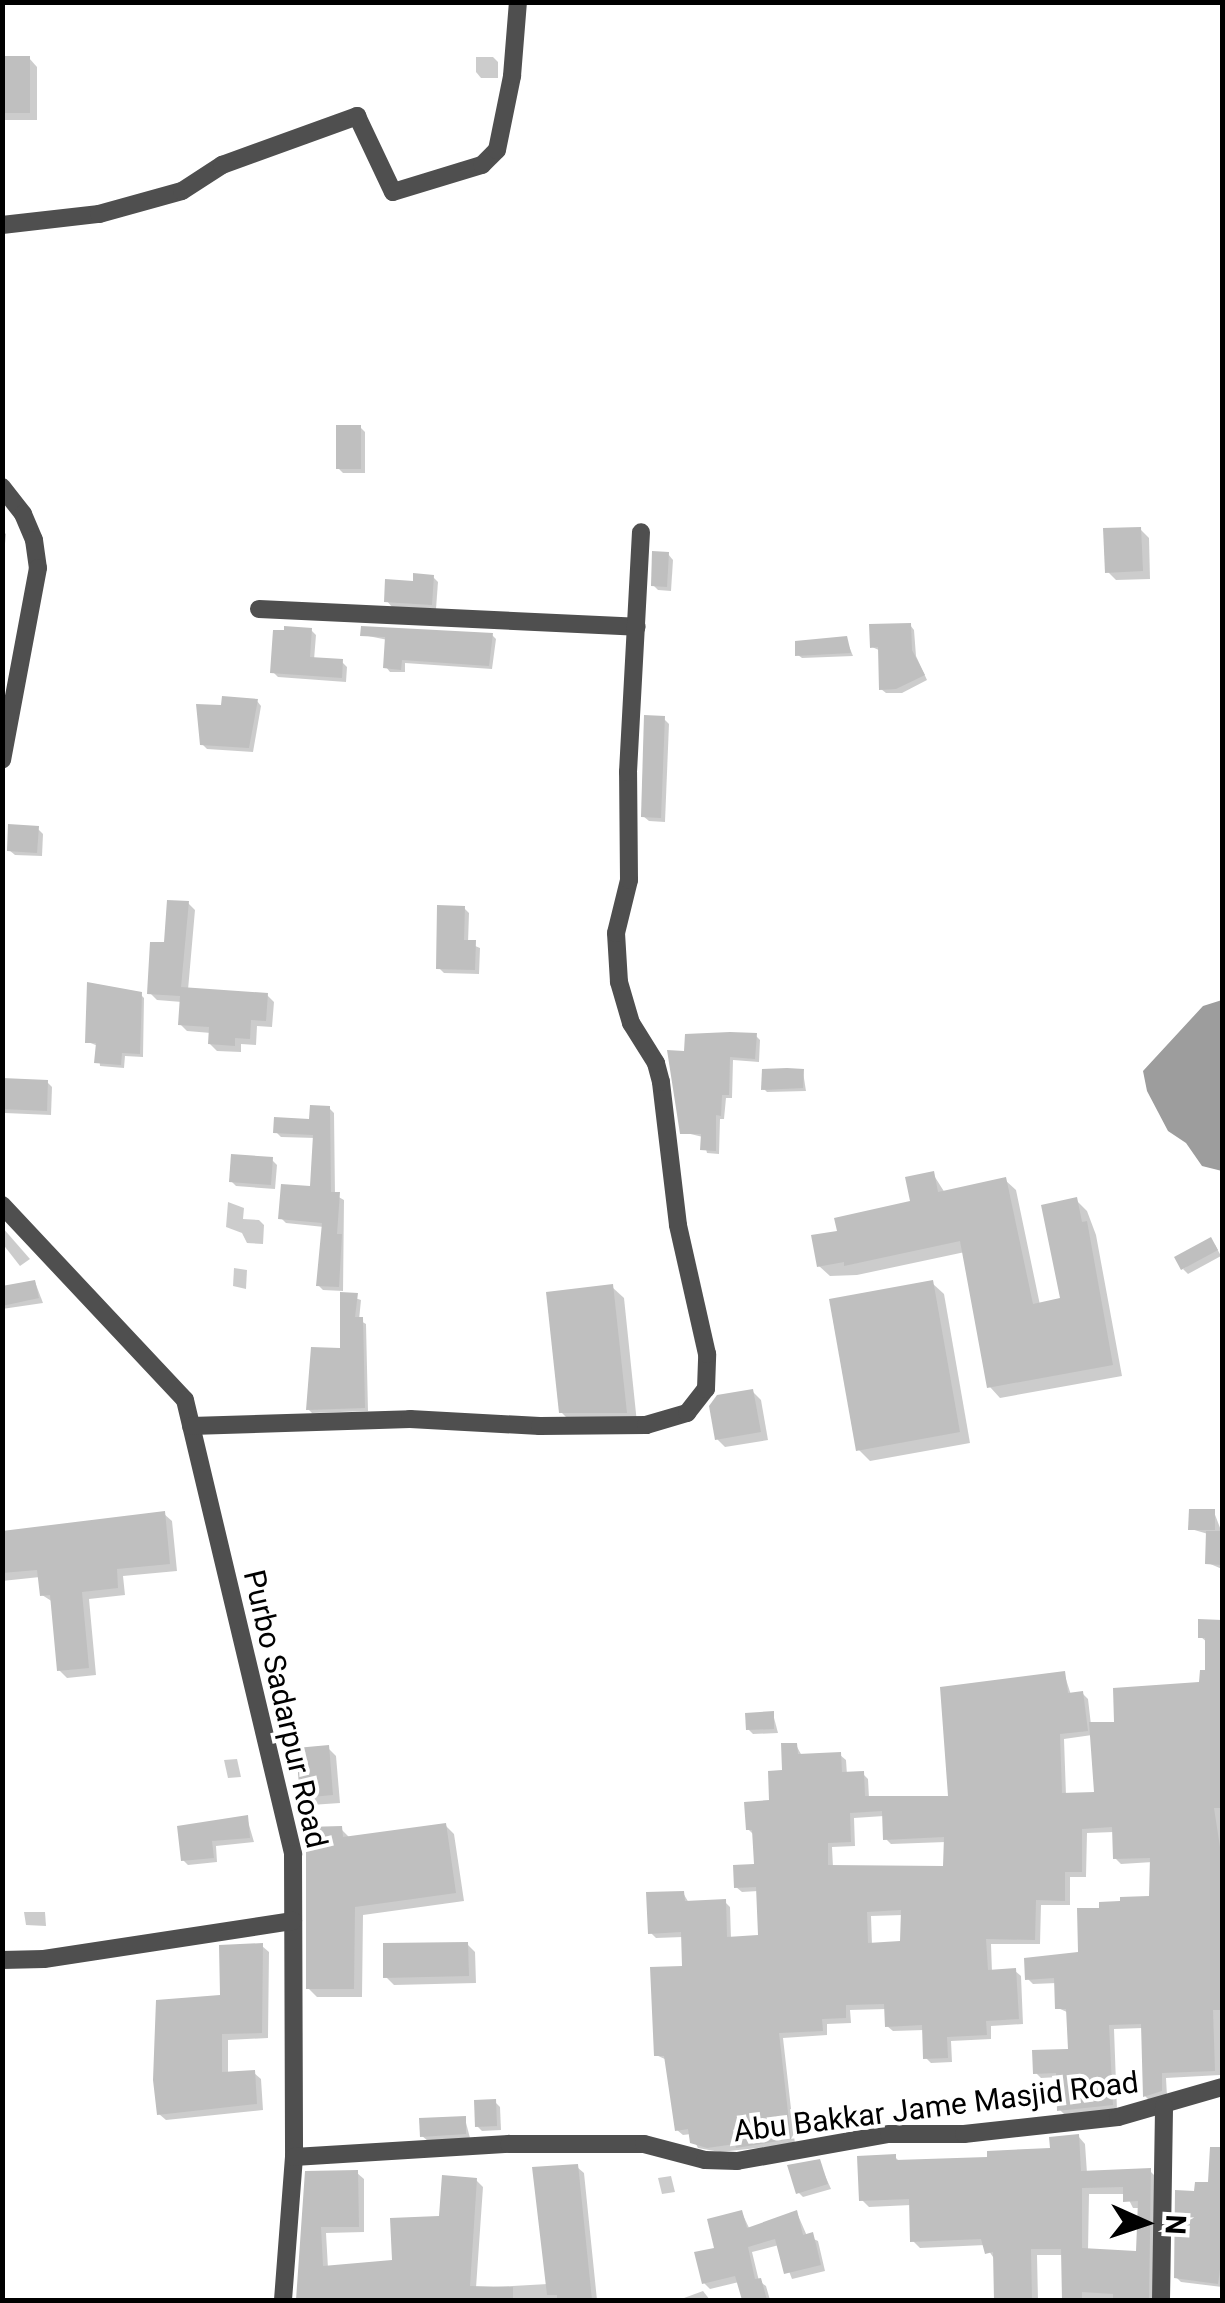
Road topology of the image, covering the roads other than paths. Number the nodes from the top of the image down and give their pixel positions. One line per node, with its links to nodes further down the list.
1 (518, 2): 2 (street)
2 (2, 225)
3 (2, 488): 7 (street)
4 (641, 532): 6 (street)
5 (259, 609): 6 (street)
6 (637, 627): 9 (street)
7 (2, 760)
8 (2, 1205): 9 (street, Purbo Sadarpur Road)
9 (191, 1426): 10 (street, Purbo Sadarpur Road)
10 (293, 1921): 11 (street); 14 (street, Purbo Sadarpur Road)
11 (2, 1960)
12 (1222, 2087): 13 (street, Abu Bakkar Jame Masjid Road)
13 (1164, 2106): 14 (street, Abu Bakkar Jame Masjid Road); 16 (street)
14 (294, 2157): 15 (street, Purbo Sadarpur Road)
15 (283, 2300)
16 (1161, 2300)

